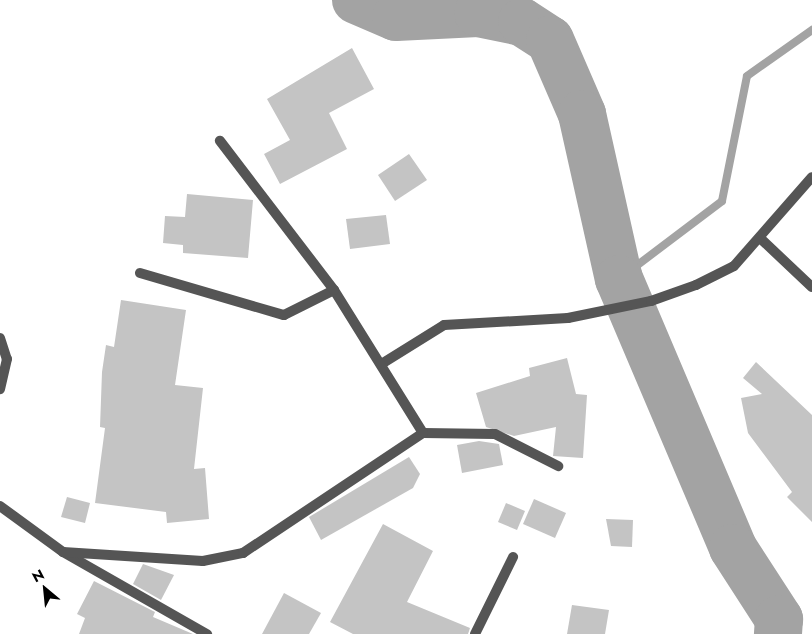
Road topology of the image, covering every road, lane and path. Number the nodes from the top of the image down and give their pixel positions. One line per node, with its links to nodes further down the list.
1 (220, 141): 6 (street)
2 (812, 177): 3 (street)
3 (761, 239): 5 (street); 8 (street)
4 (140, 274): 6 (street)
5 (812, 286)
6 (334, 290): 8 (street)
7 (0, 338): 9 (street)
8 (383, 363): 10 (street)
9 (0, 389)
10 (423, 433): 11 (street); 13 (street)
11 (558, 466)
12 (0, 506): 13 (street)
13 (63, 552): 15 (street)
14 (513, 557): 16 (street)
15 (207, 634)
16 (475, 634)

